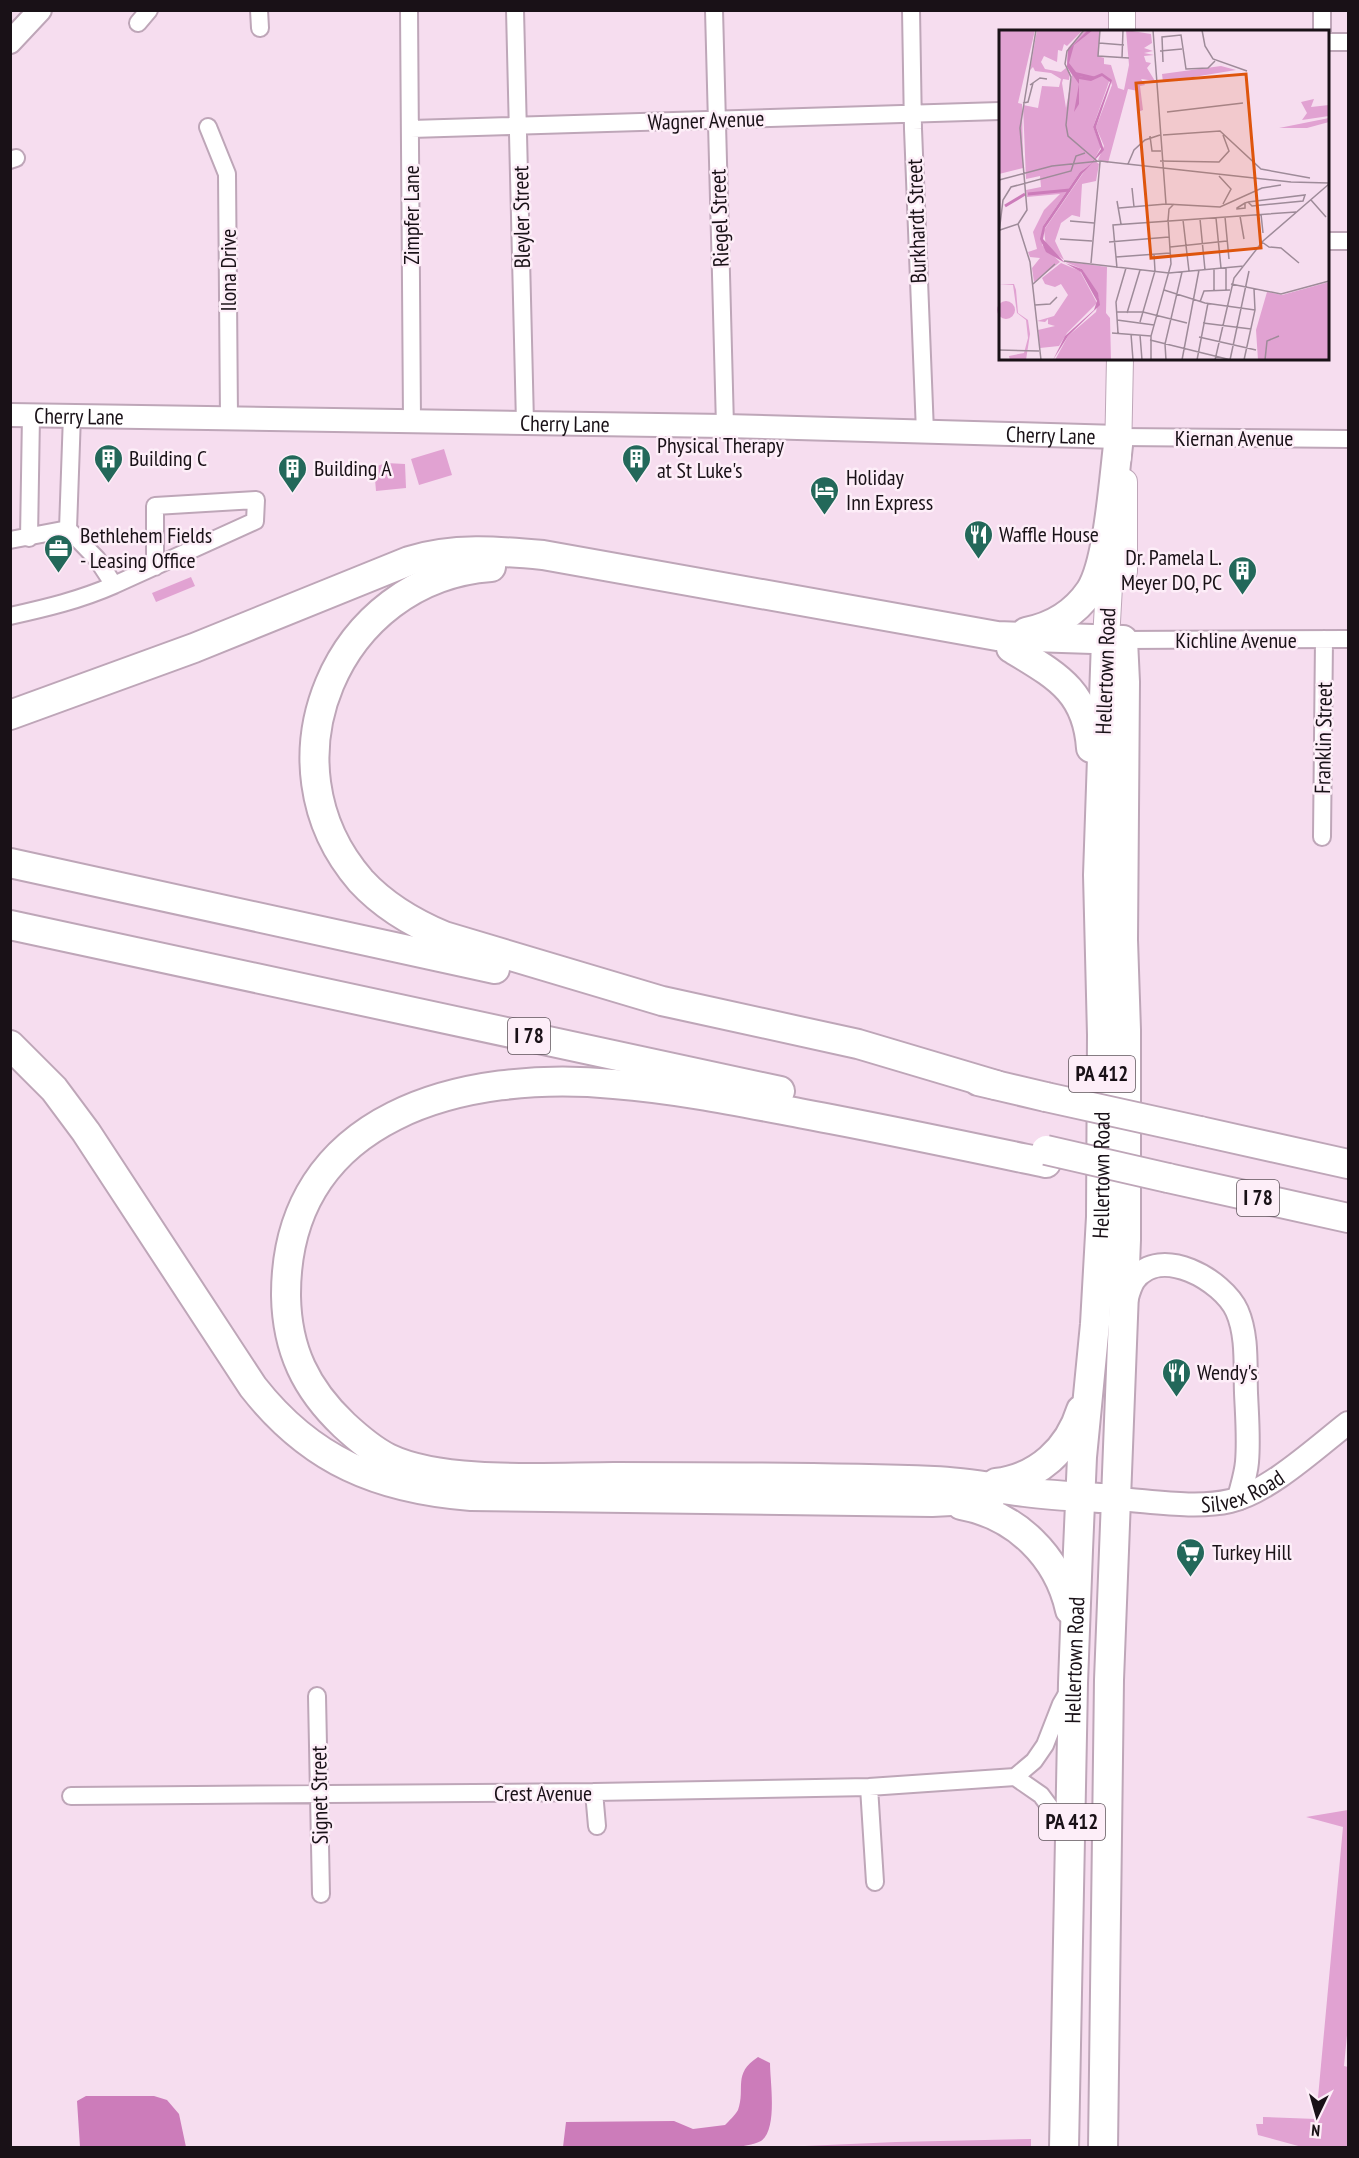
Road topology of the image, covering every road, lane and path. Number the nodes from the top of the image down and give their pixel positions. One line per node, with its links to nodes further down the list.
1 (40, 10): 14 (street)
2 (149, 10): 10 (street)
3 (260, 10): 11 (street)
4 (409, 10): 22 (street, Zimpfer Lane)
5 (515, 10): 21 (street, Bleyler Street)
6 (714, 10): 19 (street, Riegel Street)
7 (911, 10): 18 (street, Burkhardt Street)
8 (1122, 10): 12 (main road)
9 (1322, 10): 13 (street)
10 (138, 23)
11 (260, 28)
12 (1122, 30)
13 (1322, 30)
14 (10, 42)
15 (1329, 42): 16 (street)
16 (1348, 42)
17 (999, 111): 18 (street, Wagner Avenue)
18 (912, 113): 19 (street, Wagner Avenue); 32 (street, Burkhardt Street)
19 (716, 120): 21 (street, Wagner Avenue); 31 (street, Riegel Street)
20 (208, 127): 28 (street, Ilona Drive)
21 (519, 127): 22 (street, Wagner Avenue); 30 (street, Bleyler Street)
22 (411, 129): 29 (street, Zimpfer Lane)
23 (1329, 241): 24 (street)
24 (1348, 241)
25 (1120, 360): 33 (main road, PA 412)
26 (21, 415): 27 (street, Cherry Lane); 36 (street)
27 (72, 416): 28 (street, Cherry Lane); 35 (street)
28 (230, 418): 29 (street, Cherry Lane)
29 (411, 420): 30 (street, Cherry Lane)
30 (525, 423): 31 (street, Cherry Lane)
31 (725, 426): 32 (street, Cherry Lane)
32 (925, 432): 33 (street, Cherry Lane)
33 (1119, 437): 34 (street, Kiernan Avenue); 43 (highway); 44 (main road, Hellertown Road / PA 412)
34 (1348, 439)
35 (68, 529): 36 (street); 39 (street)
36 (29, 538): 37 (street)
37 (10, 540)
38 (155, 567): 38 (street); 39 (street)
39 (114, 585): 40 (street)
40 (10, 616)
41 (1324, 639): 42 (street, Kichline Avenue); 44 (street, Kichline Avenue); 47 (street, Franklin Street)
42 (1348, 639)
43 (1004, 642): 44 (highway); 45 (highway); 46 (highway); 51 (highway)
44 (1114, 645): 46 (highway, Hellertown Road / PA 412); 55 (highway, Hellertown Road / PA 412)
45 (10, 716)
46 (1100, 798): 56 (highway, Hellertown Road / PA 412)
47 (1322, 837)
48 (10, 863): 51 (highway, I 78)
49 (10, 925): 52 (highway, I 78)
50 (10, 1045): 62 (highway)
51 (996, 1085): 53 (highway, I 78, bridge)
52 (1046, 1156): 54 (highway, I 78, bridge); 58 (highway)
53 (1348, 1164)
54 (1348, 1218)
55 (1124, 1327): 60 (street); 61 (highway, Hellertown Road / PA 412)
56 (1089, 1382): 58 (highway); 59 (highway, Hellertown Road / PA 412)
57 (1348, 1423): 60 (street, Silvex Road)
58 (978, 1485): 59 (highway)
59 (1081, 1497): 61 (highway); 62 (highway); 63 (highway, Hellertown Road / PA 412)
60 (1239, 1498): 61 (street, Silvex Road)
61 (1116, 1499): 76 (highway, Hellertown Road / PA 412)
62 (932, 1502): 63 (highway)
63 (1075, 1636): 64 (highway, Hellertown Road / PA 412)
64 (1073, 1683): 66 (street); 72 (highway, Hellertown Road / PA 412)
65 (317, 1696): 69 (street, Signet Street)
66 (1015, 1777): 67 (street, Crest Avenue); 72 (street)
67 (868, 1787): 68 (street, Crest Avenue); 73 (street)
68 (594, 1792): 69 (street, Crest Avenue); 71 (street)
69 (319, 1794): 70 (street, Crest Avenue); 74 (street, Signet Street)
70 (71, 1796)
71 (597, 1826)
72 (1071, 1836): 75 (highway, Hellertown Road / PA 412)
73 (875, 1882)
74 (321, 1894)
75 (1064, 2148)
76 (1103, 2148)

